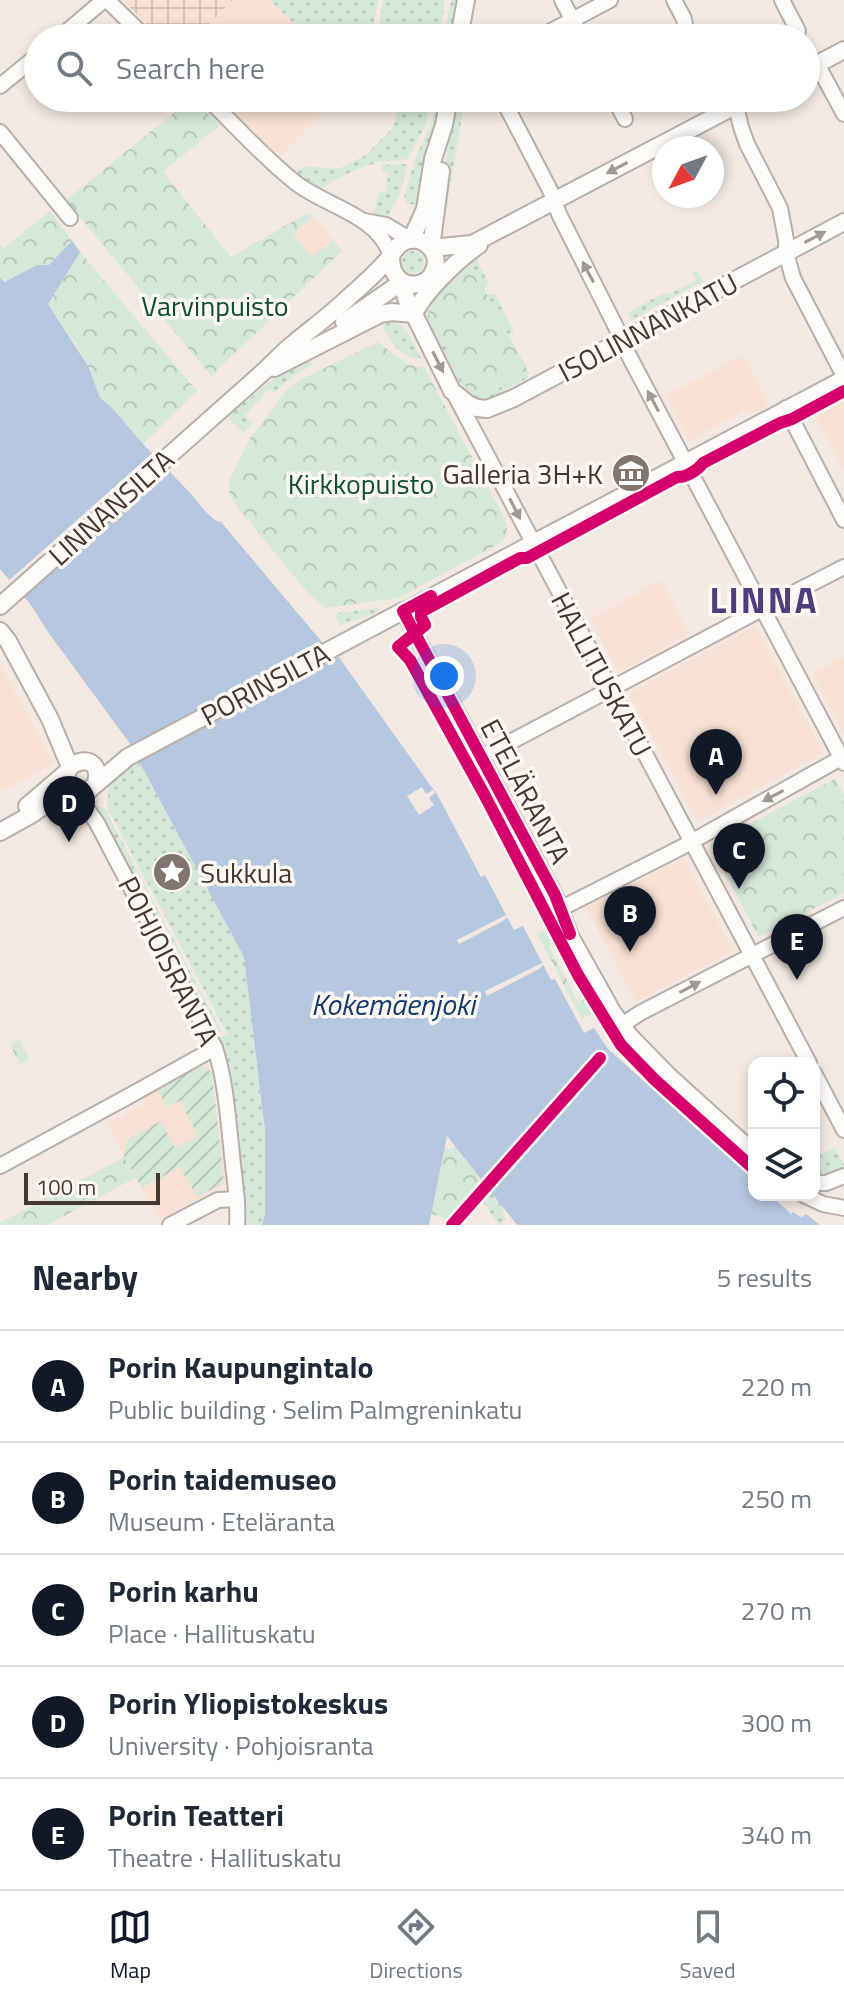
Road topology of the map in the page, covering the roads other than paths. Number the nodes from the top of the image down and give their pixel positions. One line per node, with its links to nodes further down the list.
1 (106, 0): 7 (street); 8 (street)
2 (562, 0): 6 (street)
3 (610, 0): 6 (street)
4 (674, 0): 11 (street)
5 (782, 0): 12 (street)
6 (572, 20): 9 (street); 10 (street)
7 (76, 24)
8 (131, 24)
9 (564, 24)
10 (574, 24)
11 (685, 24)
12 (794, 24)
13 (844, 50): 14 (main road)
14 (820, 63)
15 (24, 66): 17 (street)
16 (820, 79): 24 (street)
17 (0, 86)
18 (222, 112): 31 (street)
19 (446, 112): 26 (main road)
20 (509, 112): 28 (street)
21 (621, 112): 25 (street)
22 (724, 112): 28 (main road, one-way to 28)
23 (742, 112): 36 (street)
24 (844, 114)
25 (625, 119)
26 (444, 125): 29 (main road); 34 (main road)
27 (0, 132): 30 (street)
28 (554, 202): 33 (main road); 40 (street, one-way to 28)
29 (437, 210): 33 (main road); 35 (main road)
30 (70, 218)
31 (363, 220): 34 (street); 37 (street)
32 (844, 222): 36 (main road, ISOLINNANKATU, one-way to 32)
33 (508, 226): 35 (main road); 39 (main road)
34 (411, 240): 35 (main road); 37 (main road)
35 (431, 248): 38 (main road)
36 (786, 253): 40 (main road, ISOLINNANKATU); 42 (street)
37 (391, 256): 38 (main road); 41 (main road)
38 (402, 282): 39 (main road, HALLITUSKATU); 41 (main road)
39 (414, 314): 41 (main road); 43 (main road, HALLITUSKATU, one-way to 43)
40 (623, 341): 43 (main road, ISOLINNANKATU); 45 (street, one-way to 40)
41 (261, 374): 49 (main road, LINNANSILTA)
42 (844, 377): 44 (street)
43 (452, 391): 47 (street, HALLITUSKATU, one-way to 47)
44 (786, 408): 45 (street); 46 (street)
45 (685, 461): 47 (street); 50 (street)
46 (844, 520)
47 (532, 542): 51 (street); 53 (street, HALLITUSKATU)
48 (844, 567): 50 (street)
49 (0, 606)
50 (762, 609): 53 (street); 56 (street)
51 (403, 611): 54 (main road, PORINSILTA); 55 (street, ETELÄRANTA)
52 (0, 631): 57 (main road)
53 (611, 689): 55 (street); 63 (street, HALLITUSKATU)
54 (128, 757): 57 (main road, PORINSILTA); 58 (main road, PORINSILTA)
55 (482, 757): 65 (street, ETELÄRANTA)
56 (843, 761): 63 (street, one-way to 63)
57 (79, 766): 58 (main road); 59 (main road); 60 (main road)
58 (95, 784): 59 (main road); 61 (street, POHJOISRANTA)
59 (76, 790): 61 (street, POHJOISRANTA); 62 (main road)
60 (0, 821)
61 (97, 823): 68 (street, POHJOISRANTA)
62 (0, 832)
63 (691, 840): 65 (street); 66 (street, HALLITUSKATU)
64 (844, 908): 66 (street)
65 (560, 909): 67 (street, ETELÄRANTA)
66 (752, 955): 67 (street, one-way to 66); 69 (street, HALLITUSKATU)
67 (622, 1025): 72 (street, ETELÄRANTA)
68 (215, 1048): 73 (street); 76 (street, POHJOISRANTA)
69 (806, 1057)
70 (820, 1084): 71 (street)
71 (844, 1130)
72 (748, 1147)
73 (0, 1166)
74 (842, 1180): 75 (street)
75 (820, 1183)
76 (237, 1199): 79 (street); 80 (street, POHJOISRANTA)
77 (817, 1201): 78 (street)
78 (844, 1208)
79 (170, 1225)
80 (237, 1225)

